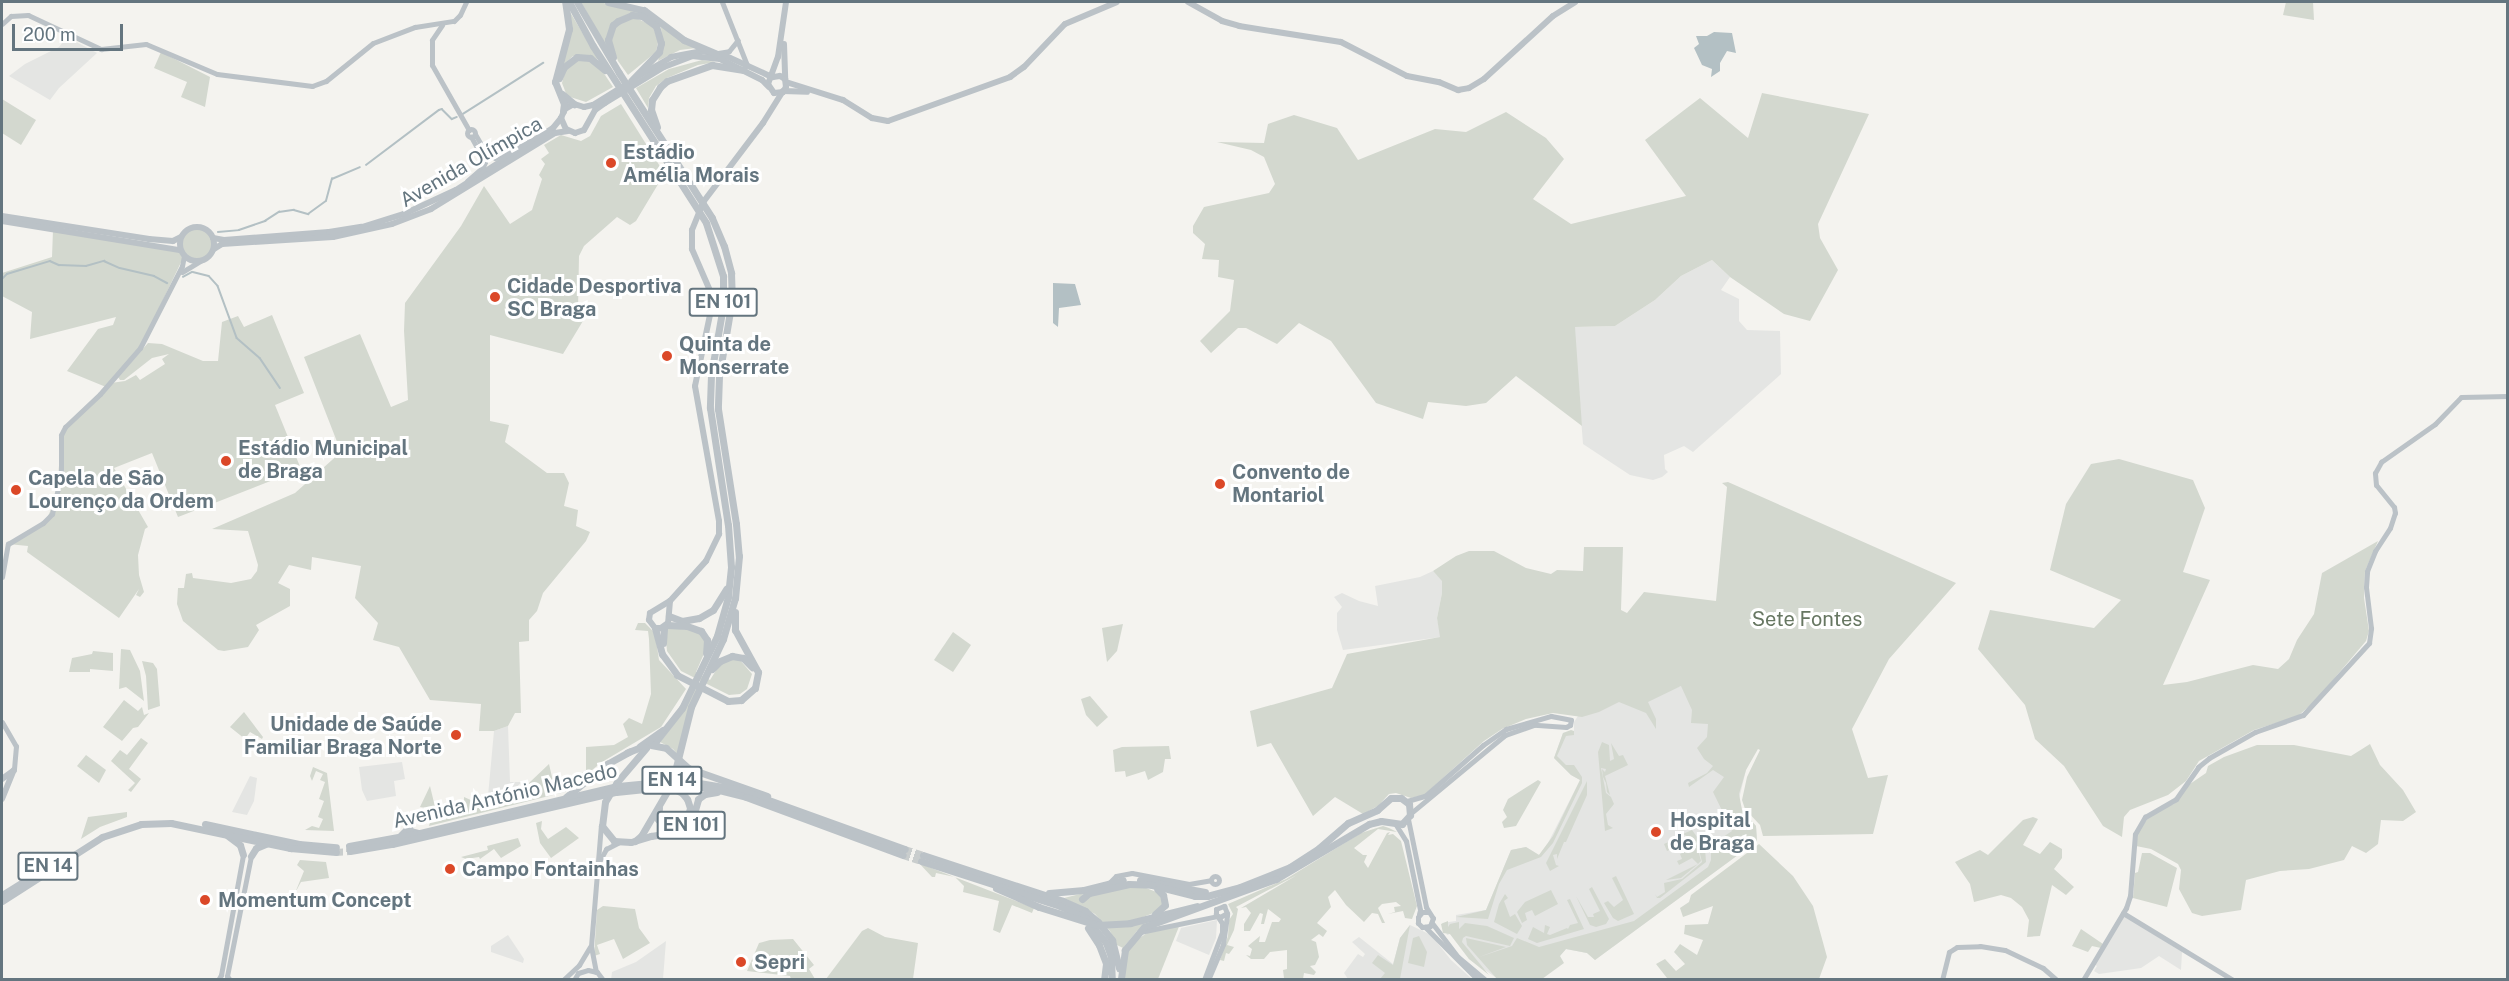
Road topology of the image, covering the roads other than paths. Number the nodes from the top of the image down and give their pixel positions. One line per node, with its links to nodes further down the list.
1 (466, 2): 11 (street)
2 (567, 2): 18 (highway, EN 101); 28 (highway)
3 (577, 2): 18 (highway, EN 101)
4 (608, 2): 16 (highway)
5 (722, 2): 15 (street)
6 (786, 2): 13 (main road)
7 (1118, 2): 24 (main road)
8 (1188, 2): 9 (main road)
9 (1575, 2)
10 (2, 24): 12 (street)
11 (442, 25): 12 (street); 14 (street)
12 (431, 26): 14 (street)
13 (783, 27): 19 (main road); 21 (main road)
14 (434, 33): 32 (street)
15 (738, 40): 16 (street); 17 (street)
16 (715, 53): 17 (main road); 20 (main road)
17 (746, 69): 19 (main road); 22 (main road); 29 (main road); 34 (highway)
18 (616, 75): 20 (highway); 25 (highway, EN 101); 26 (highway)
19 (772, 77): 21 (main road); 22 (main road)
20 (631, 81): 27 (main road)
21 (785, 81): 23 (main road); 24 (main road)
22 (769, 88): 23 (main road); 30 (main road, EN 101)
23 (783, 92): 24 (main road); 30 (main road, EN 101)
24 (828, 95)
25 (632, 100): 34 (highway, EN 101); 45 (highway, EN 101)
26 (574, 104): 27 (main road); 28 (main road, Avenida Olímpica)
27 (584, 107): 29 (main road)
28 (562, 115): 31 (main road, Avenida Olímpica); 33 (main road, Avenida Olímpica)
29 (590, 118): 31 (main road, Avenida Olímpica)
30 (766, 118): 48 (main road, EN 101)
31 (568, 131): 40 (main road, Avenida Olímpica)
32 (473, 136): 33 (street); 35 (street)
33 (532, 140): 35 (main road, Avenida Olímpica)
34 (680, 168): 47 (highway, EN 101)
35 (465, 183): 39 (main road, Avenida Olímpica)
36 (2, 216): 38 (main road)
37 (2, 221): 41 (main road)
38 (181, 237): 39 (main road, Avenida Olímpica); 41 (main road)
39 (213, 237): 40 (main road)
40 (214, 249): 42 (main road, Avenida Olímpica)
41 (182, 253): 42 (main road); 43 (street)
42 (200, 261): 43 (street)
43 (178, 275): 46 (street)
44 (2508, 396): 98 (street)
45 (730, 550): 50 (highway); 53 (highway, EN 101)
46 (2, 577)
47 (735, 598): 52 (highway); 54 (highway, EN 101)
48 (670, 601): 49 (main road, EN 101); 50 (main road)
49 (662, 608): 50 (main road); 52 (main road, EN 101)
50 (669, 615): 51 (main road)
51 (665, 626): 52 (main road); 53 (highway); 54 (highway)
52 (655, 627)
53 (706, 660): 54 (highway, EN 101)
54 (702, 676): 55 (highway, EN 101)
55 (693, 695): 59 (highway, EN 101); 60 (highway, EN 101)
56 (1554, 716): 58 (street); 58 (street); 71 (street)
57 (2, 722): 64 (street)
58 (1552, 725): 75 (street)
59 (666, 729): 61 (highway, EN 101); 62 (highway)
60 (682, 744): 63 (highway); 65 (highway, EN 101)
61 (649, 746): 62 (highway); 63 (highway); 77 (highway, EN 101)
62 (627, 753): 70 (highway)
63 (677, 763): 65 (highway); 73 (highway)
64 (12, 774): 66 (main road); 69 (main road)
65 (709, 775): 72 (highway, EN 101)
66 (2, 780)
67 (667, 786): 68 (highway, Avenida António Macedo / EN 14); 70 (highway, Avenida António Macedo / EN 14); 73 (highway)
68 (728, 792): 72 (highway, Avenida António Macedo / EN 14); 80 (highway, EN 101)
69 (2, 795)
70 (564, 798): 72 (highway, Avenida António Macedo / EN 14)
71 (1407, 801): 74 (highway); 75 (highway)
72 (778, 802)
73 (660, 804): 80 (highway)
74 (1384, 806): 78 (highway); 89 (highway)
75 (1409, 816): 78 (highway); 97 (street)
76 (155, 820): 79 (highway, EN 14); 90 (highway, EN 14); 94 (highway, EN 14)
77 (602, 822): 81 (highway); 84 (street)
78 (1393, 824): 89 (highway); 100 (street)
79 (217, 829): 82 (highway, EN 14); 82 (highway, EN 14); 83 (highway)
80 (635, 840): 81 (highway, EN 101)
81 (618, 843): 84 (street)
82 (278, 845): 83 (highway)
83 (247, 856): 91 (street); 95 (street)
84 (598, 870): 108 (street)
85 (988, 883): 88 (highway); 102 (highway); 114 (highway)
86 (1109, 883): 88 (highway); 93 (highway); 96 (street)
87 (1149, 885): 92 (highway); 93 (highway); 102 (highway)
88 (1039, 893): 115 (highway)
89 (1227, 894): 93 (highway)
90 (2, 895)
91 (236, 897): 95 (street); 103 (street)
92 (1082, 899)
93 (1211, 899): 102 (highway); 107 (highway)
94 (2, 901)
95 (241, 901): 103 (street)
96 (1220, 906): 99 (street); 101 (street)
97 (1428, 912): 100 (street); 104 (street)
98 (2123, 913): 121 (street); 122 (street)
99 (1227, 915): 101 (street); 116 (street)
100 (1418, 915): 105 (street)
101 (1219, 916): 107 (street); 116 (street)
102 (1151, 917)
103 (234, 923): 111 (street)
104 (1432, 923): 105 (street); 118 (street)
105 (1425, 927): 117 (street)
106 (1088, 928): 114 (highway)
107 (1138, 932): 115 (highway)
108 (591, 945): 109 (street); 110 (street); 112 (street)
109 (596, 972): 110 (street); 113 (street)
110 (576, 976): 112 (street)
111 (224, 978)
112 (564, 979)
113 (603, 980)
114 (1108, 980)
115 (1120, 980)
116 (1206, 980)
117 (1478, 980)
118 (1485, 980)
119 (1942, 980): 120 (street)
120 (2057, 980)
121 (2083, 980)
122 (2233, 980)

